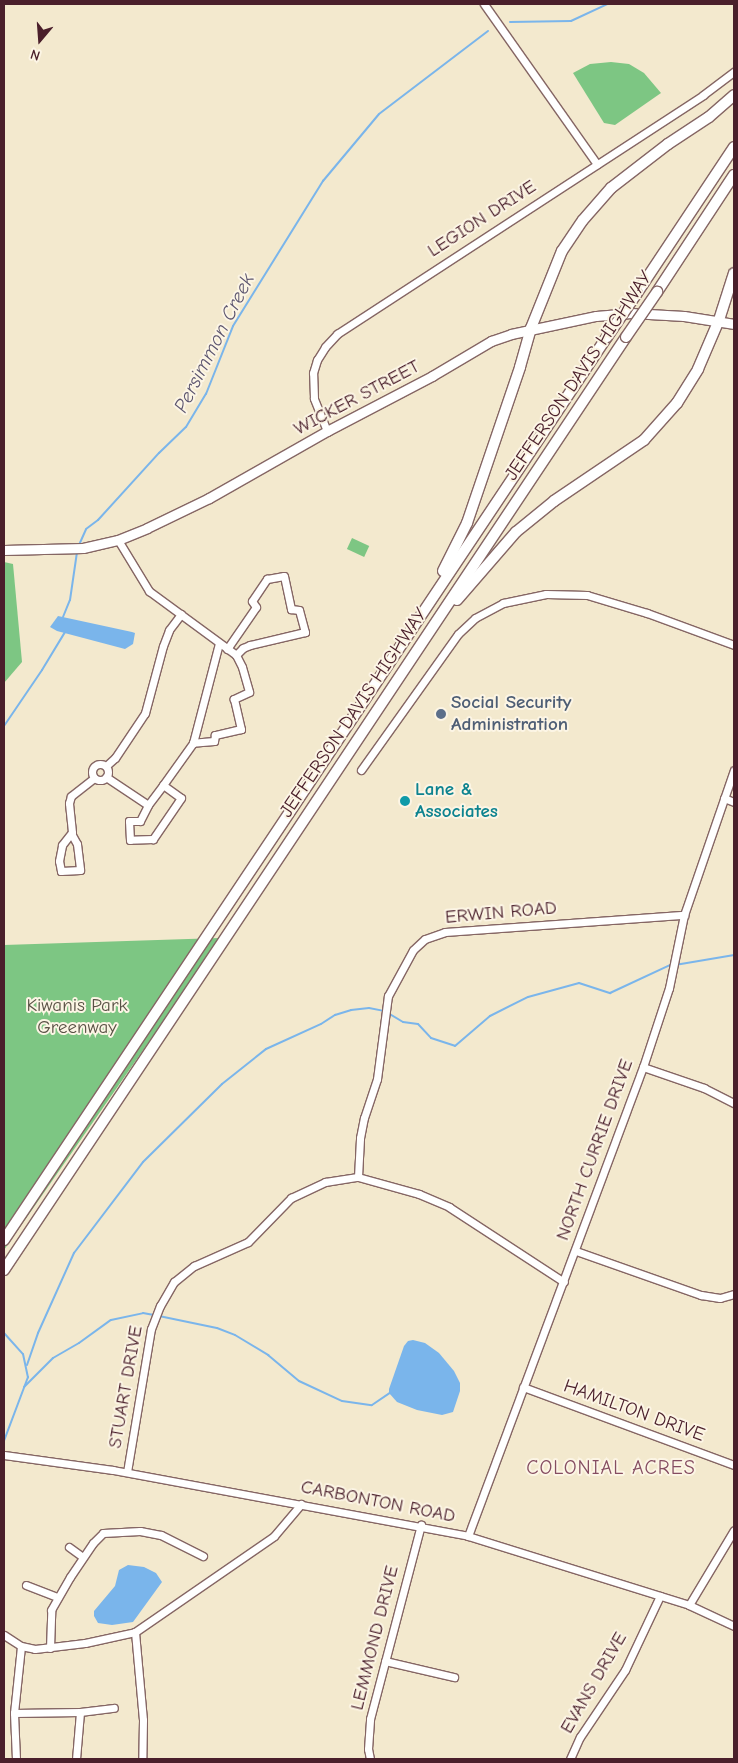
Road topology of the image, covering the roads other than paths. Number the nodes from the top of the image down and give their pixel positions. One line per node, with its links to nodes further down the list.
1 (484, 4): 5 (street)
2 (734, 72): 5 (street, LEGION DRIVE)
3 (734, 95): 10 (highway)
4 (734, 147): 15 (highway, JEFFERSON DAVIS HIGHWAY, bridge)
5 (597, 164): 11 (street, LEGION DRIVE)
6 (734, 175): 16 (highway, JEFFERSON DAVIS HIGHWAY, bridge)
7 (734, 273): 8 (highway)
8 (719, 320): 9 (main road, WICKER STREET); 10 (main road, WICKER STREET); 16 (highway)
9 (734, 324)
10 (530, 328): 11 (main road, WICKER STREET); 15 (highway)
11 (327, 431): 12 (main road, WICKER STREET)
12 (118, 540): 13 (main road, WICKER STREET); 14 (street)
13 (4, 550)
14 (181, 614): 17 (street); 22 (street)
15 (421, 614): 36 (highway, JEFFERSON DAVIS HIGHWAY)
16 (423, 641): 38 (highway, JEFFERSON DAVIS HIGHWAY)
17 (219, 643): 19 (street); 21 (street)
18 (734, 645): 23 (street)
19 (227, 649): 20 (street); 20 (street)
20 (236, 656): 21 (street)
21 (193, 744): 27 (street)
22 (106, 766): 25 (street); 26 (street)
23 (361, 770)
24 (734, 770): 28 (street, NORTH CURRIE DRIVE)
25 (106, 777): 26 (street); 30 (street)
26 (94, 778): 31 (street)
27 (163, 785): 30 (street); 30 (street)
28 (724, 798): 29 (street); 32 (street, NORTH CURRIE DRIVE)
29 (734, 802)
30 (148, 805)
31 (72, 835): 31 (street)
32 (684, 915): 33 (street, NORTH CURRIE DRIVE); 35 (street, ERWIN ROAD)
33 (643, 1067): 34 (street); 37 (street, NORTH CURRIE DRIVE)
34 (734, 1103)
35 (358, 1177): 39 (street, STUART DRIVE); 44 (street, STUART DRIVE)
36 (4, 1240)
37 (576, 1251): 39 (street, NORTH CURRIE DRIVE); 40 (street)
38 (4, 1270)
39 (564, 1282): 41 (street, NORTH CURRIE DRIVE)
40 (734, 1294)
41 (523, 1387): 43 (street, HAMILTON DRIVE); 48 (street, NORTH CURRIE DRIVE)
42 (4, 1455): 44 (street, CARBONTON ROAD)
43 (734, 1465)
44 (127, 1472): 45 (street, CARBONTON ROAD)
45 (301, 1504): 46 (street, CARBONTON ROAD); 57 (street)
46 (421, 1525): 48 (street, CARBONTON ROAD); 61 (street, LEMMOND DRIVE)
47 (734, 1530): 55 (street)
48 (468, 1536): 53 (street, CARBONTON ROAD)
49 (69, 1547): 51 (street)
50 (203, 1556): 51 (street)
51 (83, 1557): 54 (street)
52 (26, 1585): 54 (street)
53 (660, 1596): 55 (street, CARBONTON ROAD); 70 (street, EVANS DRIVE)
54 (58, 1597): 60 (street)
55 (689, 1605): 56 (street, CARBONTON ROAD)
56 (734, 1626)
57 (135, 1632): 60 (street); 68 (street)
58 (4, 1635): 59 (street)
59 (20, 1646): 60 (street); 64 (street)
60 (50, 1648)
61 (385, 1661): 62 (street); 69 (street, LEMMOND DRIVE)
62 (454, 1677)
63 (114, 1708): 65 (street)
64 (14, 1712): 65 (street); 66 (street)
65 (80, 1712): 67 (street)
66 (16, 1759)
67 (76, 1759)
68 (142, 1759)
69 (370, 1759)
70 (570, 1759)

